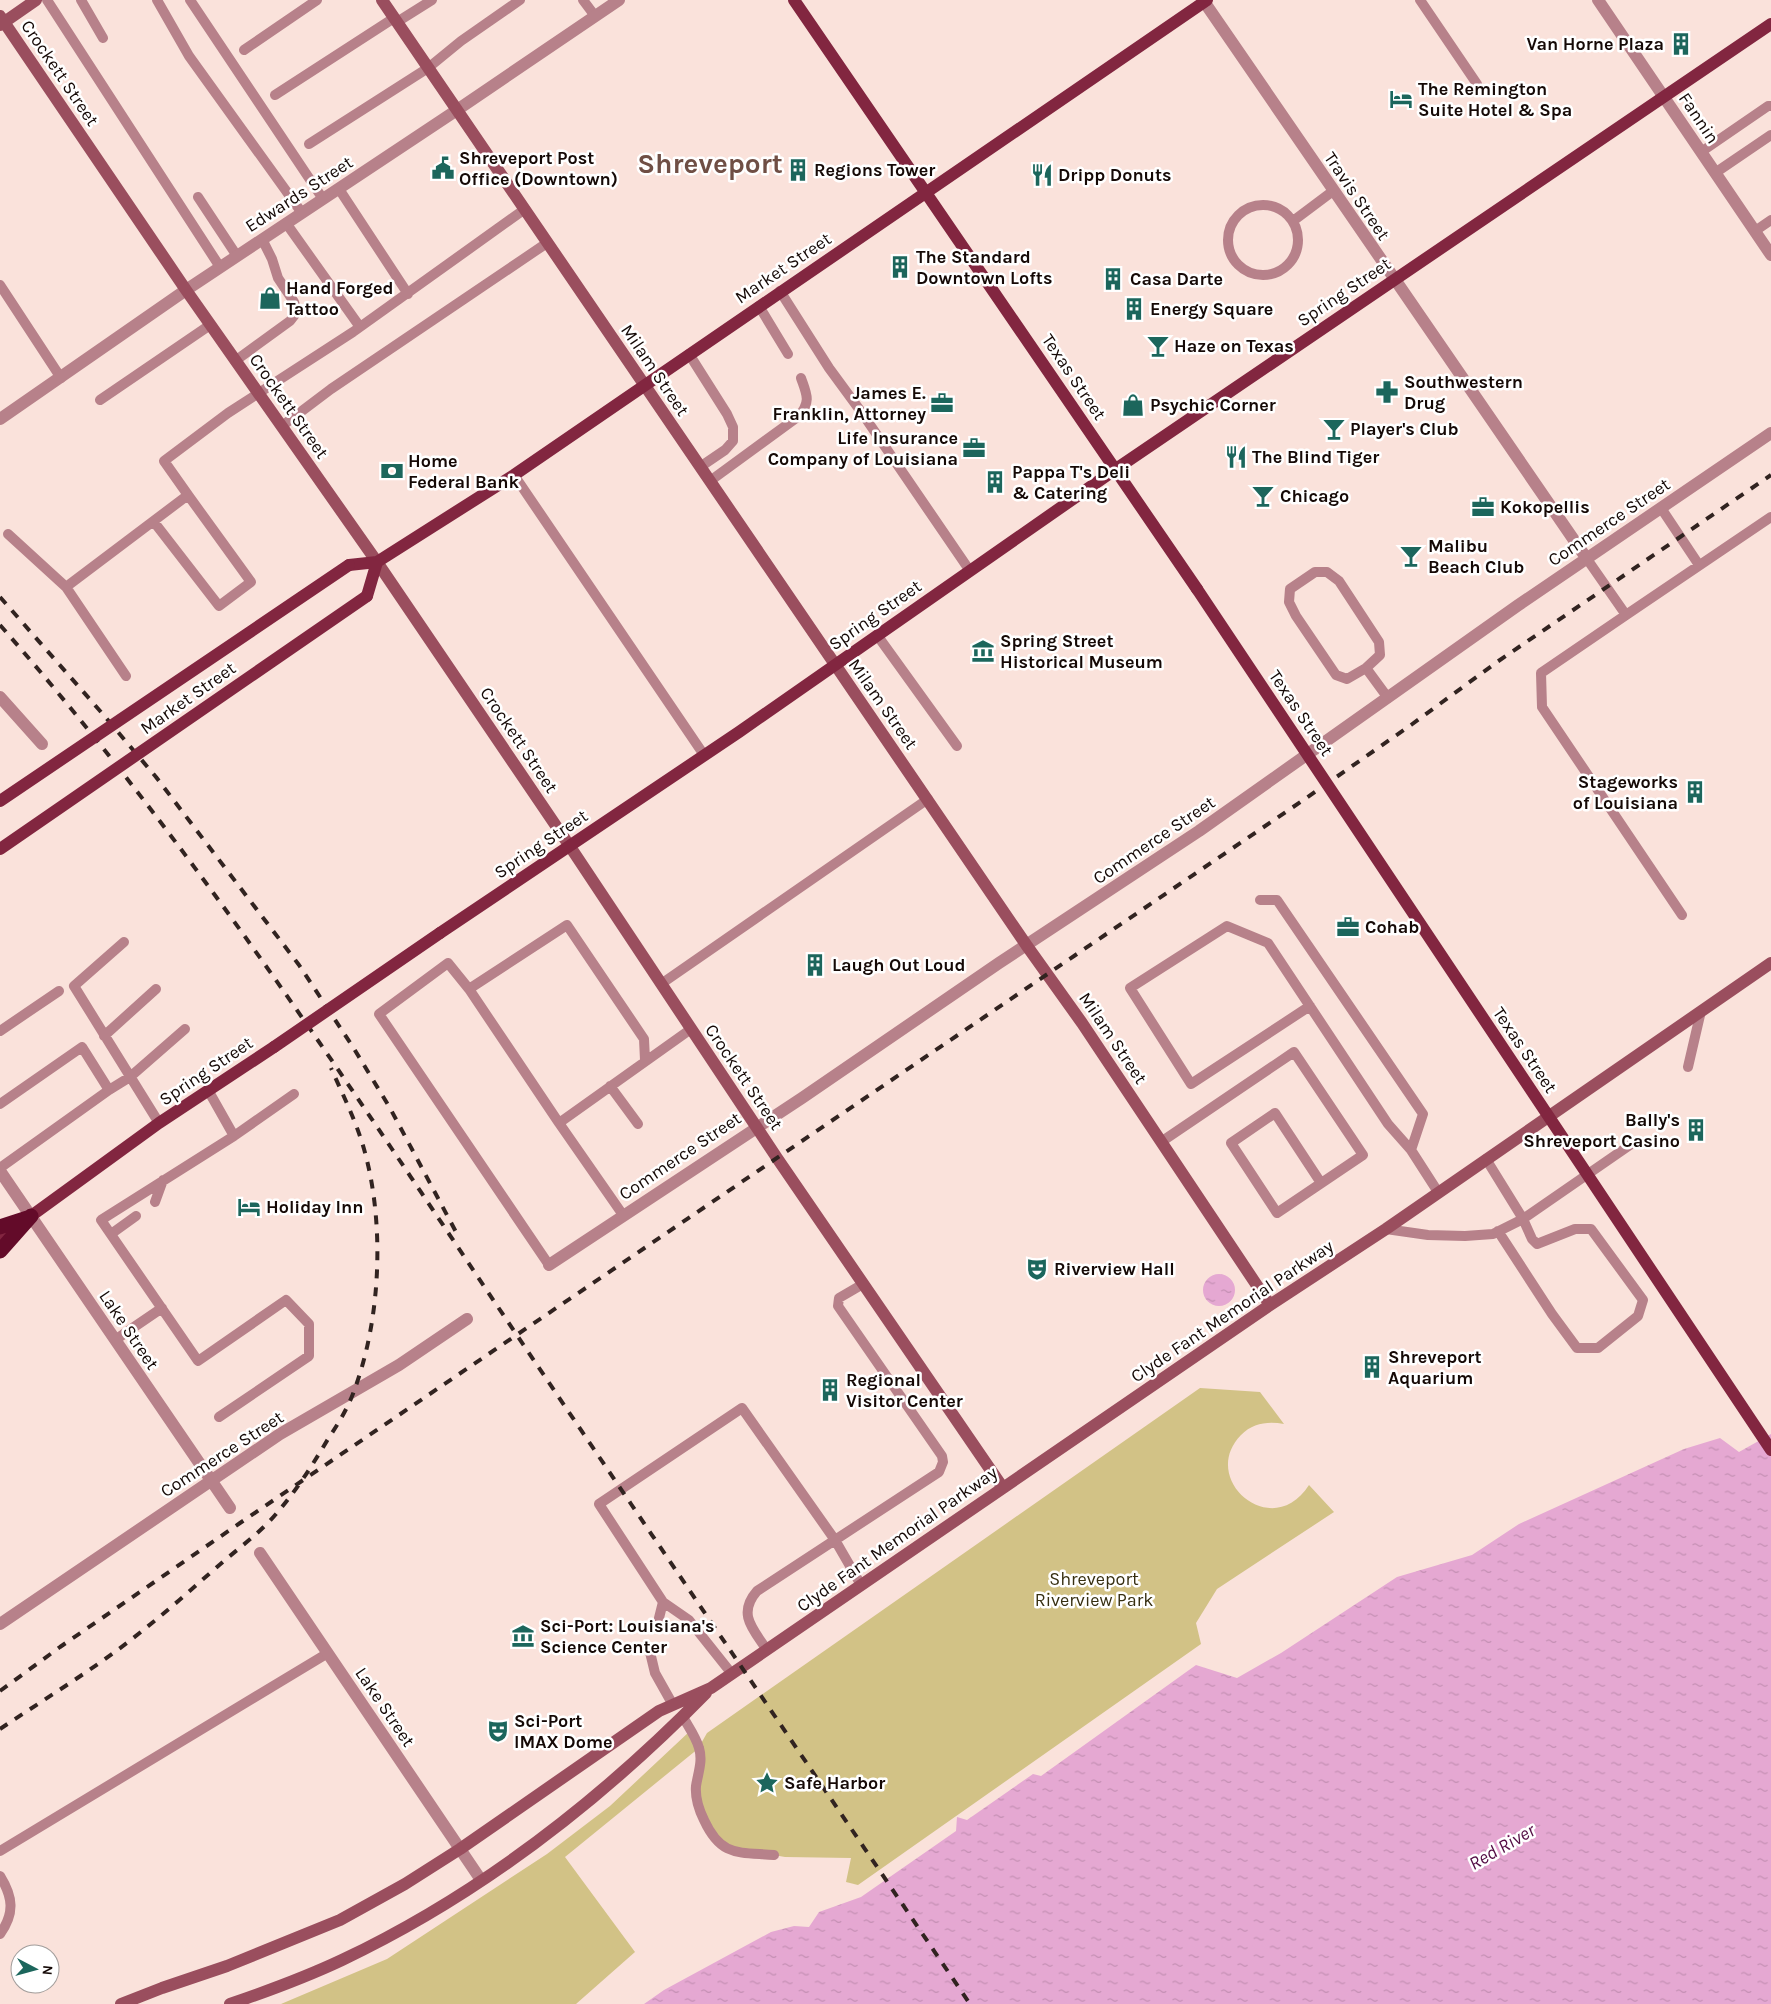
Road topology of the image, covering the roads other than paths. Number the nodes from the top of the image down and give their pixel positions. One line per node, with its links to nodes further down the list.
1 (36, 0): 18 (street)
2 (47, 0): 47 (lane)
3 (81, 0): 20 (lane)
4 (157, 0): 38 (lane)
5 (190, 0): 36 (lane)
6 (317, 0): 21 (lane)
7 (382, 0): 17 (street, Milam Street)
8 (432, 0): 17 (lane)
9 (520, 0): 22 (lane)
10 (583, 0): 16 (lane)
11 (619, 0): 16 (street, Edwards Street)
12 (794, 0): 33 (main road, Texas Street)
13 (1420, 0): 23 (lane)
14 (1598, 0): 25 (street, Fannin)
15 (1205, 1): 33 (main road, Market Street); 34 (street, Travis Street)
16 (594, 16): 27 (street, Edwards Street)
17 (396, 20): 22 (street, Milam Street); 24 (lane)
18 (1, 21): 50 (street, Crockett Street)
19 (1771, 24): 25 (main road, Spring Street)
20 (103, 38)
21 (244, 50)
22 (428, 68): 27 (street, Milam Street); 29 (lane)
23 (1478, 84)
24 (275, 95)
25 (1663, 97): 30 (street, Fannin); 48 (main road, Spring Street)
26 (1771, 106): 30 (lane)
27 (457, 110): 32 (street, Edwards Street); 37 (street, Milam Street)
28 (1771, 135): 31 (lane)
29 (309, 144)
30 (1701, 152): 31 (street, Fannin)
31 (1715, 173): 42 (street, Fannin)
32 (338, 189): 36 (street, Edwards Street); 52 (lane)
33 (926, 191): 51 (main road, Market Street); 68 (main road, Texas Street)
34 (1333, 191): 40 (lane); 48 (street, Travis Street)
35 (198, 197): 46 (lane)
36 (323, 199): 38 (street, Edwards Street)
37 (525, 209): 44 (street, Milam Street); 52 (lane)
38 (302, 213): 41 (street, Edwards Street)
39 (1771, 220): 42 (lane)
40 (1293, 221): 40 (lane)
41 (286, 224): 43 (street, Edwards Street); 55 (lane)
42 (1755, 231): 45 (street, Fannin)
43 (262, 240): 46 (street, Edwards Street); 58 (lane)
44 (547, 243): 61 (street, Milam Street); 65 (lane)
45 (1771, 255)
46 (237, 256): 47 (street, Edwards Street)
47 (220, 267): 50 (street, Edwards Street)
48 (1394, 279): 68 (main road, Spring Street); 76 (street, Travis Street)
49 (0, 285): 59 (lane)
50 (186, 290): 54 (street, Crockett Street); 59 (street, Edwards Street)
51 (780, 291): 53 (main road, Market Street); 79 (lane)
52 (408, 294): 55 (lane)
53 (758, 306): 56 (main road, Market Street); 57 (lane)
54 (210, 325): 58 (street, Crockett Street); 63 (lane)
55 (360, 327): 62 (lane)
56 (689, 354): 61 (main road, Market Street); 67 (lane)
57 (788, 354)
58 (235, 361): 62 (street, Crockett Street)
59 (61, 378): 64 (street, Edwards Street)
60 (801, 378): 70 (lane)
61 (644, 385): 67 (street, Milam Street); 69 (main road, Market Street)
62 (259, 394): 65 (street, Crockett Street); 71 (lane)
63 (100, 400)
64 (0, 419)
65 (282, 426): 77 (street, Crockett Street)
66 (1771, 433): 72 (street, Commerce Street)
67 (700, 467): 70 (street, Milam Street)
68 (1116, 469): 79 (main road, Spring Street); 149 (main road, Texas Street, bridge)
69 (514, 475): 77 (main road, Market Street); 90 (lane)
70 (710, 481): 83 (street, Milam Street)
71 (188, 495): 74 (lane); 74 (lane)
72 (1661, 508): 76 (street, Commerce Street); 78 (lane)
73 (1771, 517): 78 (lane)
74 (154, 522): 80 (lane)
75 (8, 534): 80 (lane)
76 (1587, 559): 81 (lane); 87 (street, Commerce Street)
77 (377, 562): 92 (main road, Market Street, bridge); 93 (street, Crockett Street); 94 (main road, Market Street, bridge)
78 (1699, 565): 81 (lane)
79 (970, 571): 82 (main road, Spring Street)
80 (66, 587): 85 (lane)
81 (1626, 615): 96 (lane)
82 (878, 635): 83 (main road, Spring Street); 89 (lane)
83 (834, 664): 90 (main road, Spring Street); 91 (street, Milam Street)
84 (1366, 668): 84 (lane); 87 (lane)
85 (126, 676)
86 (0, 697): 88 (street)
87 (1388, 698): 98 (street, Commerce Street)
88 (42, 744)
89 (957, 746)
90 (704, 755): 93 (main road, Spring Street)
91 (928, 799): 98 (street, Milam Street); 100 (lane)
92 (0, 801)
93 (569, 845): 100 (street, Crockett Street); 115 (main road, Spring Street, bridge)
94 (0, 849)
95 (1260, 900): 125 (lane)
96 (1682, 915)
97 (124, 942): 109 (lane)
98 (1027, 946): 121 (street, Commerce Street); 123 (street, Milam Street)
99 (1771, 963): 105 (street, Clyde Fant Memorial Parkway)
100 (661, 984): 107 (street, Crockett Street)
101 (156, 989): 109 (lane)
102 (469, 989): 110 (lane); 119 (lane); 142 (lane)
103 (59, 990): 108 (lane)
104 (1310, 1006): 104 (lane); 125 (lane)
105 (1701, 1011): 111 (lane); 126 (street, Clyde Fant Memorial Parkway)
106 (185, 1029): 112 (lane)
107 (691, 1029): 110 (lane); 121 (street, Crockett Street)
108 (0, 1031)
109 (104, 1036): 112 (lane)
110 (645, 1060): 113 (lane)
111 (1688, 1067)
112 (130, 1077): 114 (lane); 118 (lane)
113 (610, 1086): 119 (lane); 120 (lane)
114 (109, 1090): 117 (lane); 127 (lane)
115 (208, 1090): 118 (main road, Spring Street); 122 (lane)
116 (294, 1094): 122 (lane)
117 (0, 1104)
118 (159, 1123): 133 (main road, Spring Street)
119 (559, 1123): 132 (lane)
120 (638, 1124)
121 (756, 1127): 132 (street, Commerce Street); 143 (street, Crockett Street)
122 (234, 1136): 128 (lane)
123 (1161, 1142): 129 (lane); 144 (street, Milam Street)
124 (1630, 1145): 135 (lane)
125 (1411, 1150): 130 (lane)
126 (1486, 1158): 130 (street, Clyde Fant Memorial Parkway); 135 (lane)
127 (0, 1170): 133 (street, Lake Street)
128 (163, 1180): 131 (lane); 139 (lane)
129 (1321, 1184): 129 (lane)
130 (1438, 1192): 137 (street, Clyde Fant Memorial Parkway)
131 (155, 1202)
132 (623, 1215): 142 (street, Commerce Street)
133 (31, 1216): 136 (highway); 140 (main road, Spring Street); 141 (highway); 147 (street, Lake Street)
134 (136, 1216): 139 (lane)
135 (1523, 1218): 138 (lane); 138 (lane)
136 (0, 1227)
137 (1386, 1229): 138 (lane); 144 (street, Clyde Fant Memorial Parkway)
138 (1498, 1231)
139 (111, 1234): 145 (lane)
140 (0, 1236)
141 (0, 1251)
142 (549, 1265)
143 (863, 1284): 151 (street, Crockett Street); 153 (lane)
144 (1270, 1305): 151 (street, Clyde Fant Memorial Parkway)
145 (162, 1308): 147 (lane); 148 (lane)
146 (467, 1319): 150 (street, Commerce Street)
147 (115, 1340): 150 (street, Lake Street)
148 (219, 1417)
149 (1771, 1450)
150 (210, 1480): 152 (street, Lake Street); 158 (street, Commerce Street)
151 (1003, 1488): 155 (street, Clyde Fant Memorial Parkway)
152 (230, 1508)
153 (835, 1540): 155 (lane); 156 (lane); 160 (lane)
154 (260, 1553): 161 (street, Lake Street)
155 (861, 1585): 160 (street, Clyde Fant Memorial Parkway)
156 (663, 1602): 157 (lane); 162 (lane)
157 (659, 1618)
158 (0, 1624)
159 (649, 1648): 164 (lane)
160 (767, 1650): 162 (street, Clyde Fant Memorial Parkway)
161 (328, 1653): 166 (street, Lake Street); 167 (lane)
162 (732, 1674): 163 (street, Clyde Fant Memorial Parkway)
163 (711, 1688): 164 (street, Clyde Fant Memorial Parkway); 165 (street, Clyde Fant Memorial Parkway)
164 (673, 1705): 166 (street, Clyde Fant Memorial Parkway)
165 (683, 1717): 168 (lane); 170 (street, Clyde Fant Memorial Parkway)
166 (460, 1849): 170 (street, Lake Street); 172 (street, Clyde Fant Memorial Parkway)
167 (0, 1851)
168 (774, 1855)
169 (0, 1876): 171 (lane)
170 (481, 1880): 173 (street, Clyde Fant Memorial Parkway)
171 (0, 1934)
172 (121, 2004)
173 (230, 2004)

